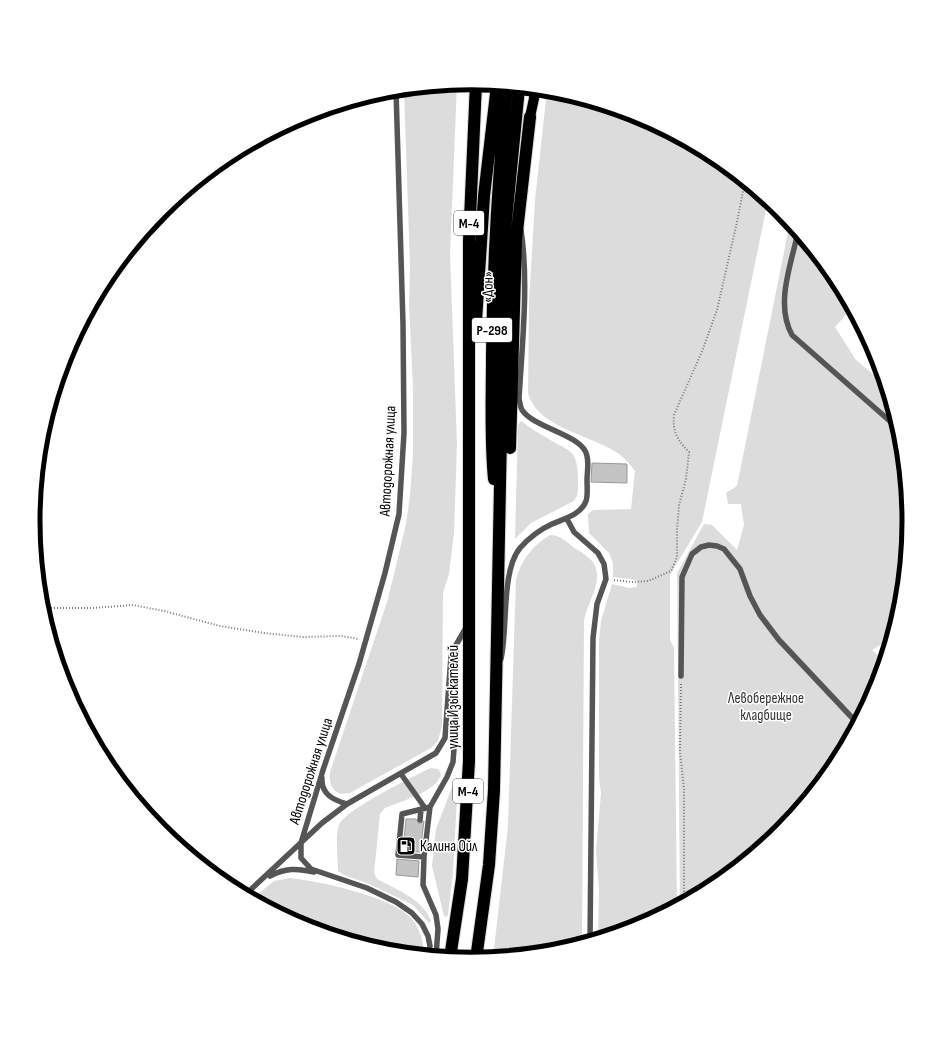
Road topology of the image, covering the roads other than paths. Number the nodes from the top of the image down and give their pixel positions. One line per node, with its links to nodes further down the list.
1 (476, 90): 11 (highway, М-4)
2 (496, 91): 11 (highway, Р-298)
3 (506, 92): 13 (highway, Р-298)
4 (519, 93): 13 (highway, «Дон» / М-4)
5 (535, 95): 7 (main road)
6 (396, 97): 19 (lane, Автодорожная улица)
7 (530, 117): 8 (highway)
8 (519, 211): 12 (lane); 13 (highway)
9 (797, 238): 10 (lane)
10 (891, 422)
11 (470, 434): 14 (highway, улица Изыскателей / М-4)
12 (567, 518): 16 (lane); 31 (lane)
13 (500, 536): 16 (highway, М-4)
14 (469, 622): 15 (lane); 34 (highway, улица Изыскателей / М-4)
15 (456, 645): 20 (lane); 22 (lane)
16 (498, 675): 35 (highway, М-4)
17 (681, 676): 18 (lane)
18 (854, 720)
19 (323, 770): 21 (lane); 26 (lane, Автодорожная улица)
20 (401, 774): 21 (lane); 22 (lane)
21 (347, 804): 26 (lane)
22 (425, 808): 23 (lane); 25 (lane); 27 (lane)
23 (412, 812): 24 (lane); 27 (lane)
24 (411, 819)
25 (420, 820)
26 (301, 843): 28 (lane); 29 (lane)
27 (424, 857): 33 (lane)
28 (325, 875): 29 (lane); 32 (lane)
29 (255, 886): 30 (lane)
30 (250, 891)
31 (590, 936)
32 (429, 951)
33 (436, 951)
34 (451, 952)
35 (477, 953)

